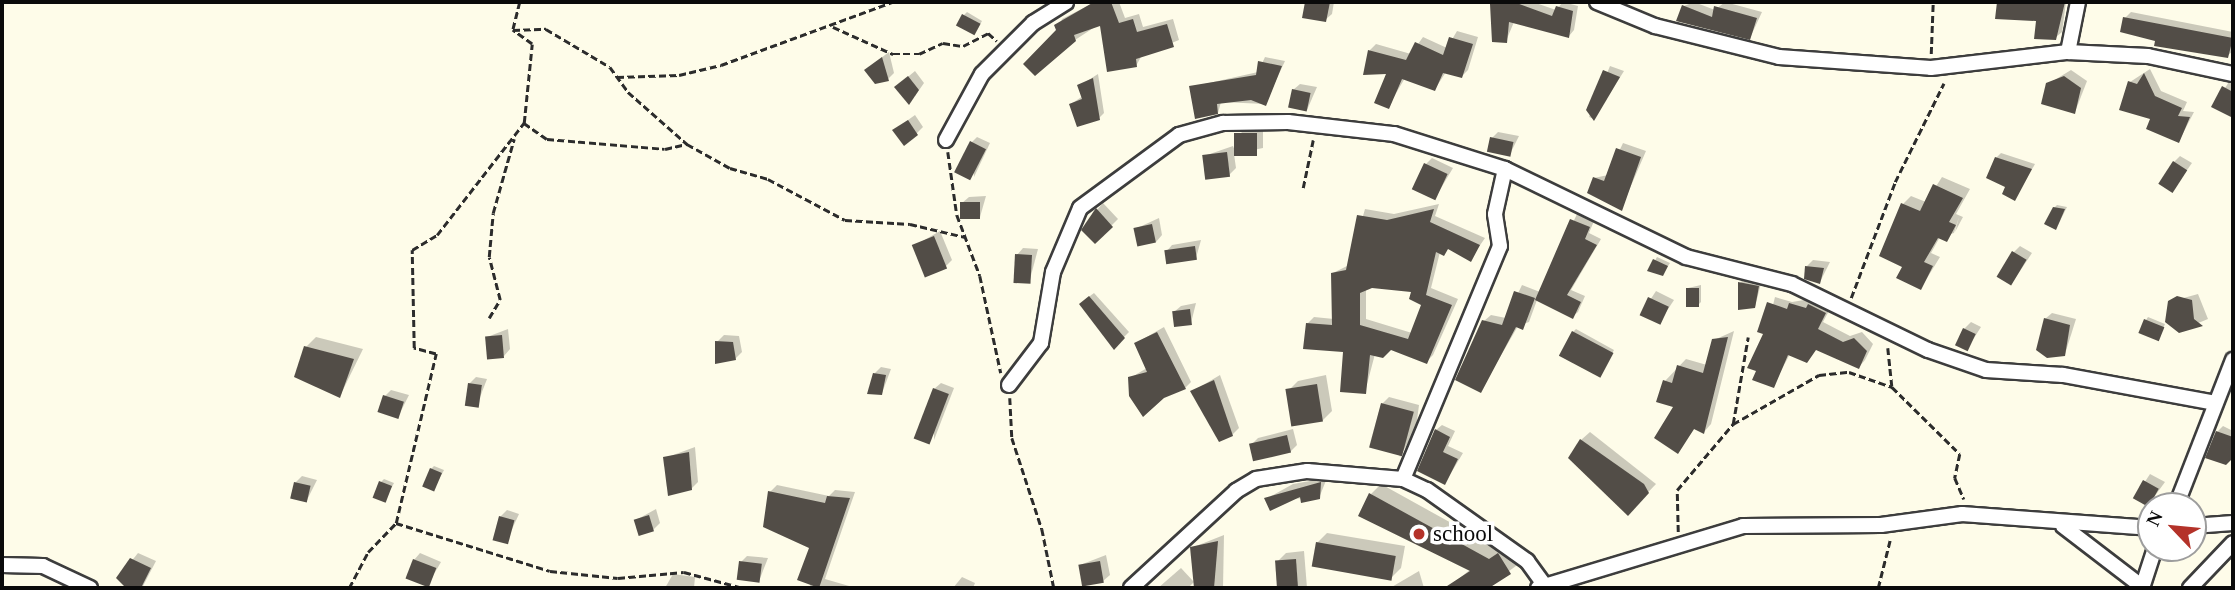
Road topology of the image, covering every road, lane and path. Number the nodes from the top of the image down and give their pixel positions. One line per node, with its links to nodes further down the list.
1 (520, 2): 8 (path)
2 (892, 2): 7 (path)
3 (1066, 2): 9 (street)
4 (1597, 2): 12 (street)
5 (1933, 2): 12 (path)
6 (2078, 2): 10 (street)
7 (833, 27): 9 (path); 14 (path)
8 (513, 30): 14 (path); 15 (path)
9 (1008, 50): 18 (street)
10 (2068, 52): 11 (street); 13 (street)
11 (1952, 65): 12 (street); 23 (path)
12 (1931, 68)
13 (2233, 74)
14 (617, 77): 19 (path)
15 (524, 123): 17 (path); 19 (path)
16 (1318, 123): 20 (street); 21 (path); 28 (street)
17 (515, 135): 24 (path); 35 (path)
18 (946, 139): 22 (path)
19 (687, 144): 22 (path)
20 (1505, 169): 23 (street); 32 (street)
21 (1303, 188)
22 (965, 237): 28 (path)
23 (1848, 311): 25 (street)
24 (489, 318)
25 (1887, 331): 29 (path); 30 (street)
26 (1748, 337): 31 (path)
27 (2233, 360): 30 (street)
28 (1009, 385): 50 (path)
29 (1892, 387): 31 (path); 34 (path)
30 (2215, 403): 33 (street)
31 (1733, 424): 41 (path)
32 (1402, 479): 45 (street); 51 (street)
33 (2181, 492)
34 (1970, 515): 36 (street); 38 (street)
35 (396, 523): 48 (path); 49 (path)
36 (1895, 523): 41 (street); 52 (path)
37 (2233, 523): 39 (street)
38 (2060, 524): 40 (street); 46 (street)
39 (2207, 525)
40 (2137, 527)
41 (1678, 542): 45 (street)
42 (2233, 543): 53 (street)
43 (2150, 562): 46 (street)
44 (2, 565): 47 (street)
45 (1541, 587)
46 (2141, 587)
47 (90, 588)
48 (349, 588)
49 (743, 588)
50 (1054, 588)
51 (1131, 588)
52 (1878, 588)
53 (2190, 588)

